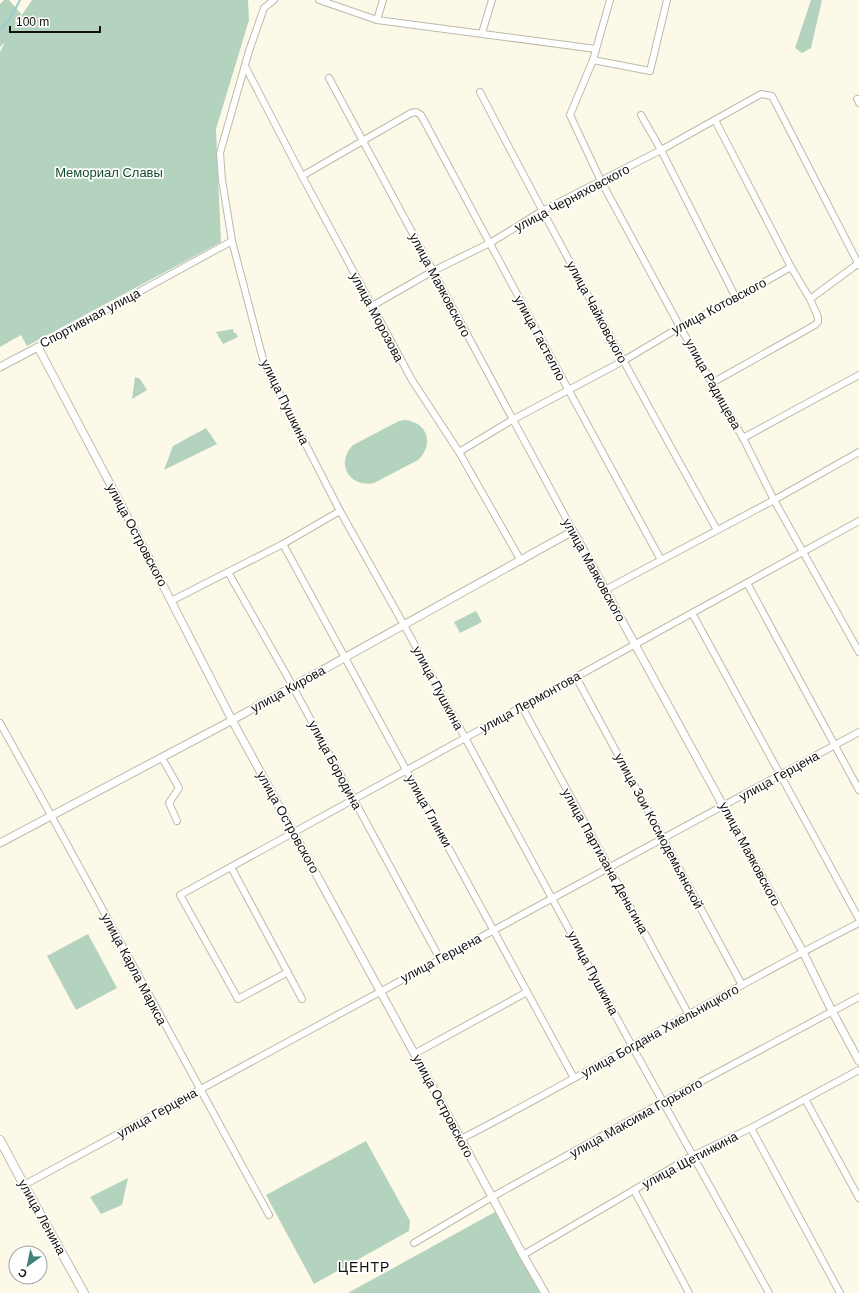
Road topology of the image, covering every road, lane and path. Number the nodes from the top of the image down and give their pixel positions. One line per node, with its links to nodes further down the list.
1 (274, 0): 11 (street, улица Пушкина)
2 (319, 0): 7 (street)
3 (383, 0): 7 (street)
4 (492, 0): 8 (street)
5 (610, 0): 9 (street)
6 (668, 0): 10 (street)
7 (377, 20): 8 (street)
8 (482, 33): 9 (street)
9 (596, 49): 10 (street)
10 (593, 60): 19 (street, улица Радищева)
11 (245, 66): 18 (street, улица Морозова); 21 (street, улица Пушкина)
12 (329, 78): 16 (street, улица Маяковского)
13 (480, 92): 20 (street, улица Чайковского)
14 (641, 116): 17 (street)
15 (715, 120): 17 (street, улица Черняховского); 23 (street, улица Черняховского); 24 (street)
16 (363, 141): 18 (street); 22 (street, улица Гастелло); 25 (street, улица Маяковского)
17 (661, 150): 19 (street, улица Черняховского); 26 (street)
18 (302, 176): 28 (street, улица Морозова)
19 (601, 181): 20 (street, улица Черняховского); 29 (street, улица Радищева)
20 (542, 211): 22 (street, улица Черняховского); 31 (street, улица Чайковского)
21 (232, 241): 30 (street, Спортивная улица); 41 (street, улица Пушкина)
22 (490, 244): 25 (street, улица Черняховского); 35 (street, улица Гастелло)
23 (859, 264): 27 (street)
24 (791, 267): 26 (street, улица Котовского); 27 (street)
25 (433, 271): 28 (street, улица Черняховского); 36 (street, улица Маяковского)
26 (736, 298): 29 (street, улица Котовского)
27 (810, 299): 34 (street)
28 (372, 306): 38 (street, улица Морозова)
29 (680, 327): 31 (street, улица Котовского); 34 (street, улица Радищева)
30 (38, 347): 32 (street, Спортивная улица); 52 (street, улица Островского)
31 (623, 361): 35 (street, улица Котовского); 43 (street, улица Чайковского)
32 (0, 367)
33 (859, 375): 37 (street)
34 (712, 383): 37 (street, улица Радищева)
35 (568, 389): 36 (street, улица Котовского); 47 (street, улица Гастелло)
36 (512, 420): 38 (street, улица Котовского); 44 (street, улица Маяковского)
37 (743, 438): 40 (street, улица Радищева)
38 (459, 452): 48 (street, улица Морозова)
39 (859, 452): 40 (street)
40 (774, 500): 43 (street); 46 (street, улица Радищева)
41 (340, 511): 45 (street); 54 (street, улица Пушкина)
42 (859, 521): 46 (street, улица Лермонтова)
43 (717, 530): 47 (street)
44 (573, 531): 48 (street, улица Кирова); 51 (street, улица Маяковского)
45 (283, 544): 49 (street); 57 (street, улица Глинки)
46 (803, 552): 50 (street, улица Лермонтова); 56 (street, улица Радищева)
47 (661, 560): 51 (street)
48 (520, 561): 54 (street, улица Кирова)
49 (228, 572): 52 (street); 59 (street, улица Бородина)
50 (747, 583): 53 (street, улица Лермонтова); 65 (street)
51 (605, 590): 55 (street, улица Маяковского)
52 (171, 601): 61 (street, улица Островского)
53 (692, 613): 55 (street, улица Лермонтова); 68 (street)
54 (404, 624): 57 (street, улица Кирова); 64 (street, улица Пушкина)
55 (635, 644): 58 (street, улица Лермонтова); 71 (street, улица Маяковского)
56 (859, 652)
57 (345, 658): 59 (street, улица Кирова); 67 (street, улица Глинки)
58 (576, 677): 60 (street, улица Лермонтова); 75 (street, улица Зои Космодемьянской)
59 (293, 686): 61 (street, улица Кирова); 70 (street, улица Бородина)
60 (522, 707): 64 (street, улица Лермонтова); 78 (street, улица Партизана Деньгина)
61 (232, 720): 66 (street, улица Кирова); 74 (street, улица Островского)
62 (0, 723): 72 (street, улица Карла Маркса)
63 (859, 732): 65 (street, улица Герцена)
64 (466, 738): 67 (street, улица Лермонтова); 79 (street, улица Пушкина)
65 (835, 745): 68 (street, улица Герцена); 69 (street)
66 (162, 758): 72 (street, улица Кирова); 73 (street)
67 (406, 770): 70 (street, улица Лермонтова); 82 (street, улица Глинки)
68 (781, 775): 71 (street, улица Герцена); 80 (street)
69 (859, 790)
70 (354, 799): 74 (street, улица Лермонтова); 84 (street, улица Бородина)
71 (724, 806): 75 (street, улица Герцена); 83 (street, улица Маяковского)
72 (52, 816): 76 (street, улица Кирова); 98 (street, улица Карла Маркса)
73 (177, 821)
74 (293, 833): 77 (street, улица Лермонтова); 87 (street, улица Островского)
75 (664, 838): 78 (street, улица Герцена); 86 (street, улица Зои Космодемьянской)
76 (0, 843)
77 (231, 867): 85 (street); 85 (street, улица Лермонтова)
78 (609, 867): 79 (street, улица Герцена); 92 (street, улица Партизана Деньгина)
79 (552, 898): 82 (street, улица Герцена); 93 (street, улица Пушкина)
80 (859, 919)
81 (859, 923): 83 (street, улица Богдана Хмельницкого)
82 (494, 930): 84 (street, улица Герцена); 88 (street, улица Глинки)
83 (803, 952): 86 (street, улица Богдана Хмельницкого); 91 (street, улица Маяковского)
84 (440, 959): 87 (street, улица Герцена)
85 (288, 972): 90 (street)
86 (742, 985): 92 (street, улица Богдана Хмельницкого)
87 (380, 992): 94 (street, улица Островского); 98 (street, улица Герцена)
88 (527, 992): 94 (street); 97 (street, улица Глинки)
89 (859, 997): 91 (street, улица Максима Горького)
90 (302, 999)
91 (832, 1011): 95 (street, улица Маяковского); 100 (street, улица Максима Горького)
92 (688, 1015): 93 (street, улица Богдана Хмельницкого)
93 (632, 1046): 97 (street, улица Богдана Хмельницкого); 100 (street, улица Пушкина)
94 (414, 1054): 102 (street, улица Островского)
95 (859, 1061)
96 (859, 1070): 99 (street, улица Щетинкина)
97 (574, 1078): 102 (street, улица Богдана Хмельницкого)
98 (200, 1089): 105 (street, улица Герцена); 109 (street, улица Карла Маркса)
99 (805, 1099): 101 (street, улица Щетинкина); 108 (street)
100 (663, 1102): 104 (street, улица Пушкина); 107 (street, улица Максима Горького)
101 (751, 1128): 104 (street, улица Щетинкина); 116 (street)
102 (461, 1139): 107 (street, улица Островского)
103 (0, 1140): 105 (main road, улица Ленина)
104 (692, 1156): 106 (street, улица Щетинкина); 115 (street, улица Пушкина)
105 (24, 1185): 112 (main road, улица Ленина)
106 (634, 1190): 111 (street, улица Щетинкина); 114 (street)
107 (492, 1197): 110 (street, улица Максима Горького); 111 (street, улица Островского)
108 (859, 1198)
109 (269, 1215)
110 (414, 1243)
111 (523, 1255): 113 (street, улица Островского)
112 (84, 1293)
113 (545, 1293)
114 (688, 1293)
115 (769, 1293)
116 (840, 1293)

